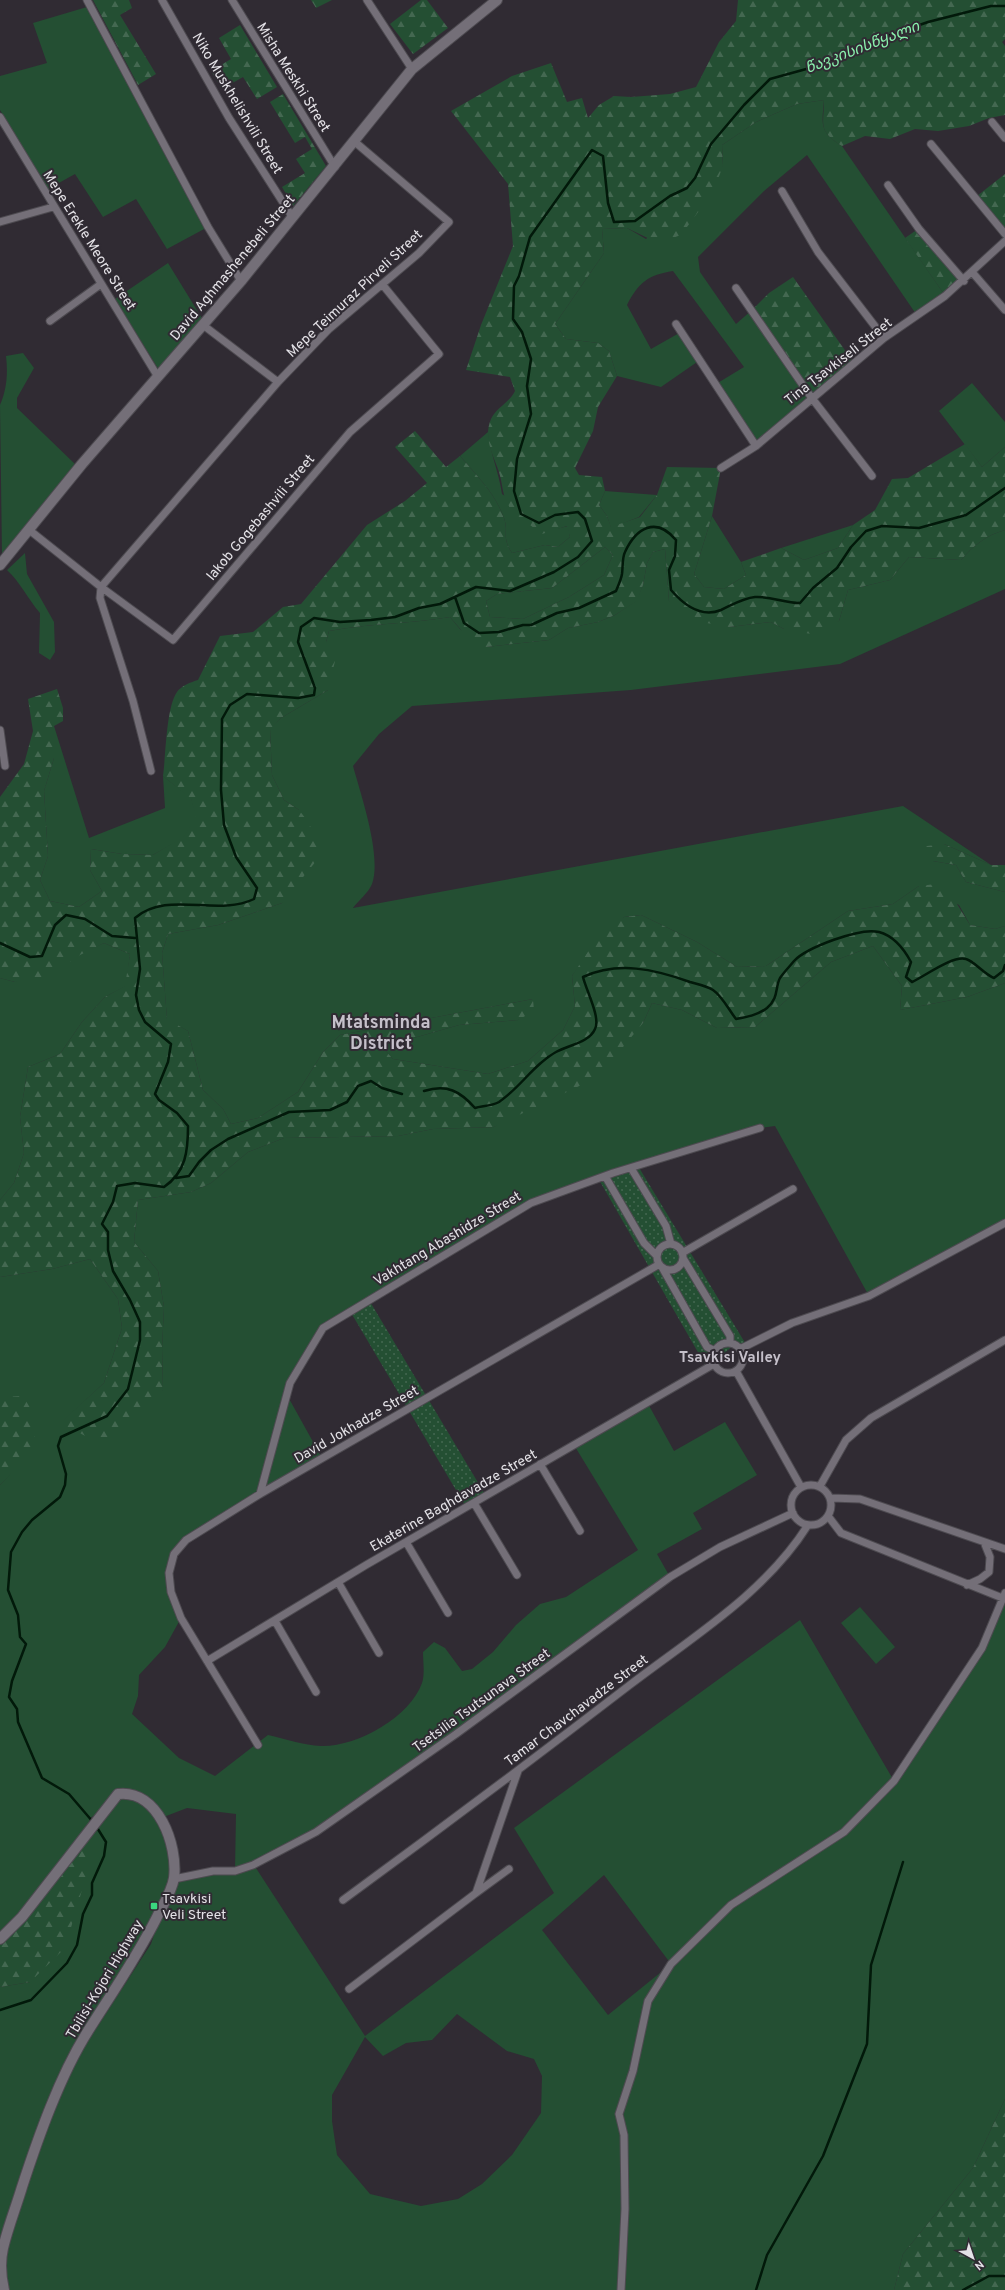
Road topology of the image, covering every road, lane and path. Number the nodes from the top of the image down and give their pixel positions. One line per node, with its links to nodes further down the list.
1 (87, 0): 21 (street)
2 (162, 0): 16 (street, Niko Muskhelishvili Street)
3 (232, 0): 12 (street, Misha Meskhi Street)
4 (367, 0): 6 (street)
5 (496, 0): 6 (street, David Aghmashenebeli Street)
6 (412, 69): 10 (street, David Aghmashenebeli Street)
7 (0, 117): 15 (street, Mepe Erekle Meore Street)
8 (992, 122): 9 (street)
9 (1005, 138)
10 (355, 142): 12 (street, David Aghmashenebeli Street); 24 (street, Mepe Teimuraz Pirveli Street)
11 (931, 144): 18 (street)
12 (335, 167): 16 (street, David Aghmashenebeli Street)
13 (888, 185): 22 (street)
14 (782, 191): 30 (street)
15 (53, 207): 17 (street); 23 (street, Mepe Erekle Meore Street)
16 (293, 218): 21 (street, David Aghmashenebeli Street)
17 (0, 222)
18 (1005, 234)
19 (1005, 241): 20 (street, Tina Tsavkiseli Street)
20 (972, 272): 22 (street, Tina Tsavkiseli Street); 26 (street)
21 (241, 281): 29 (street, David Aghmashenebeli Street)
22 (964, 281): 30 (street, Tina Tsavkiseli Street)
23 (101, 284): 27 (street); 31 (street, Mepe Erekle Meore Street)
24 (382, 284): 32 (street, Mepe Teimuraz Pirveli Street); 39 (street, Iakob Gogebashvili Street)
25 (736, 288): 33 (street)
26 (1005, 310)
27 (50, 321)
28 (676, 324): 34 (street)
29 (203, 325): 31 (street, David Aghmashenebeli Street); 32 (street)
30 (884, 338): 33 (street, Tina Tsavkiseli Street)
31 (158, 377): 37 (street, David Aghmashenebeli Street)
32 (278, 382): 39 (street, Mepe Teimuraz Pirveli Street)
33 (811, 397): 34 (street, Tina Tsavkiseli Street); 36 (street)
34 (756, 446): 35 (street, Tina Tsavkiseli Street)
35 (721, 468)
36 (872, 476)
37 (28, 529): 38 (street, David Aghmashenebeli Street); 39 (street, Iakob Gogebashvili Street)
38 (0, 565)
39 (101, 587): 42 (street)
40 (0, 730): 41 (street)
41 (5, 766)
42 (151, 770)
43 (760, 1128): 44 (street, Vakhtang Abashidze Street)
44 (631, 1168): 45 (street, Vakhtang Abashidze Street); 48 (street)
45 (605, 1176): 49 (street); 61 (street, Vakhtang Abashidze Street)
46 (794, 1189): 50 (street)
47 (1005, 1223): 54 (street)
48 (671, 1244): 49 (street); 50 (street)
49 (656, 1255): 51 (street)
50 (683, 1255): 51 (street); 53 (street)
51 (661, 1267): 55 (street); 61 (street, David Jokhadze Street)
52 (1005, 1340): 59 (street)
53 (730, 1343): 54 (street); 55 (street)
54 (740, 1349): 57 (street)
55 (715, 1351): 56 (street)
56 (714, 1364): 57 (street); 58 (street, Ekaterine Baghdavadze Street)
57 (736, 1371): 60 (street)
58 (540, 1464): 63 (street, Ekaterine Baghdavadze Street); 67 (street)
59 (820, 1486): 60 (street); 62 (street)
60 (801, 1487): 64 (street)
61 (260, 1494): 78 (street, David Jokhadze Street)
62 (831, 1498): 65 (street); 69 (street)
63 (474, 1503): 68 (street, Ekaterine Baghdavadze Street); 71 (street)
64 (793, 1513): 66 (street); 83 (street, Tsetsilia Tsutsunava Street)
65 (828, 1516): 66 (street); 73 (street)
66 (808, 1525): 81 (street, Tamar Chavchavadze Street)
67 (580, 1531)
68 (406, 1542): 72 (street, Ekaterine Baghdavadze Street); 75 (street)
69 (984, 1542): 70 (street); 73 (street)
70 (1005, 1549)
71 (517, 1575)
72 (338, 1582): 76 (street, Ekaterine Baghdavadze Street); 77 (street)
73 (967, 1585): 74 (street)
74 (1004, 1597): 89 (street)
75 (448, 1613)
76 (275, 1621): 78 (street, Ekaterine Baghdavadze Street); 79 (street)
77 (379, 1653)
78 (207, 1661): 80 (street, David Jokhadze Street)
79 (316, 1692)
80 (258, 1745)
81 (518, 1771): 84 (street); 85 (street, Tamar Chavchavadze Street)
82 (508, 1869): 84 (street)
83 (174, 1879): 86 (street, Tbilisi-Kojori Highway); 88 (street, Tbilisi-Kojori Highway)
84 (476, 1893): 87 (street)
85 (343, 1900)
86 (0, 1939)
87 (349, 1989)
88 (4, 2290)
89 (621, 2290)

